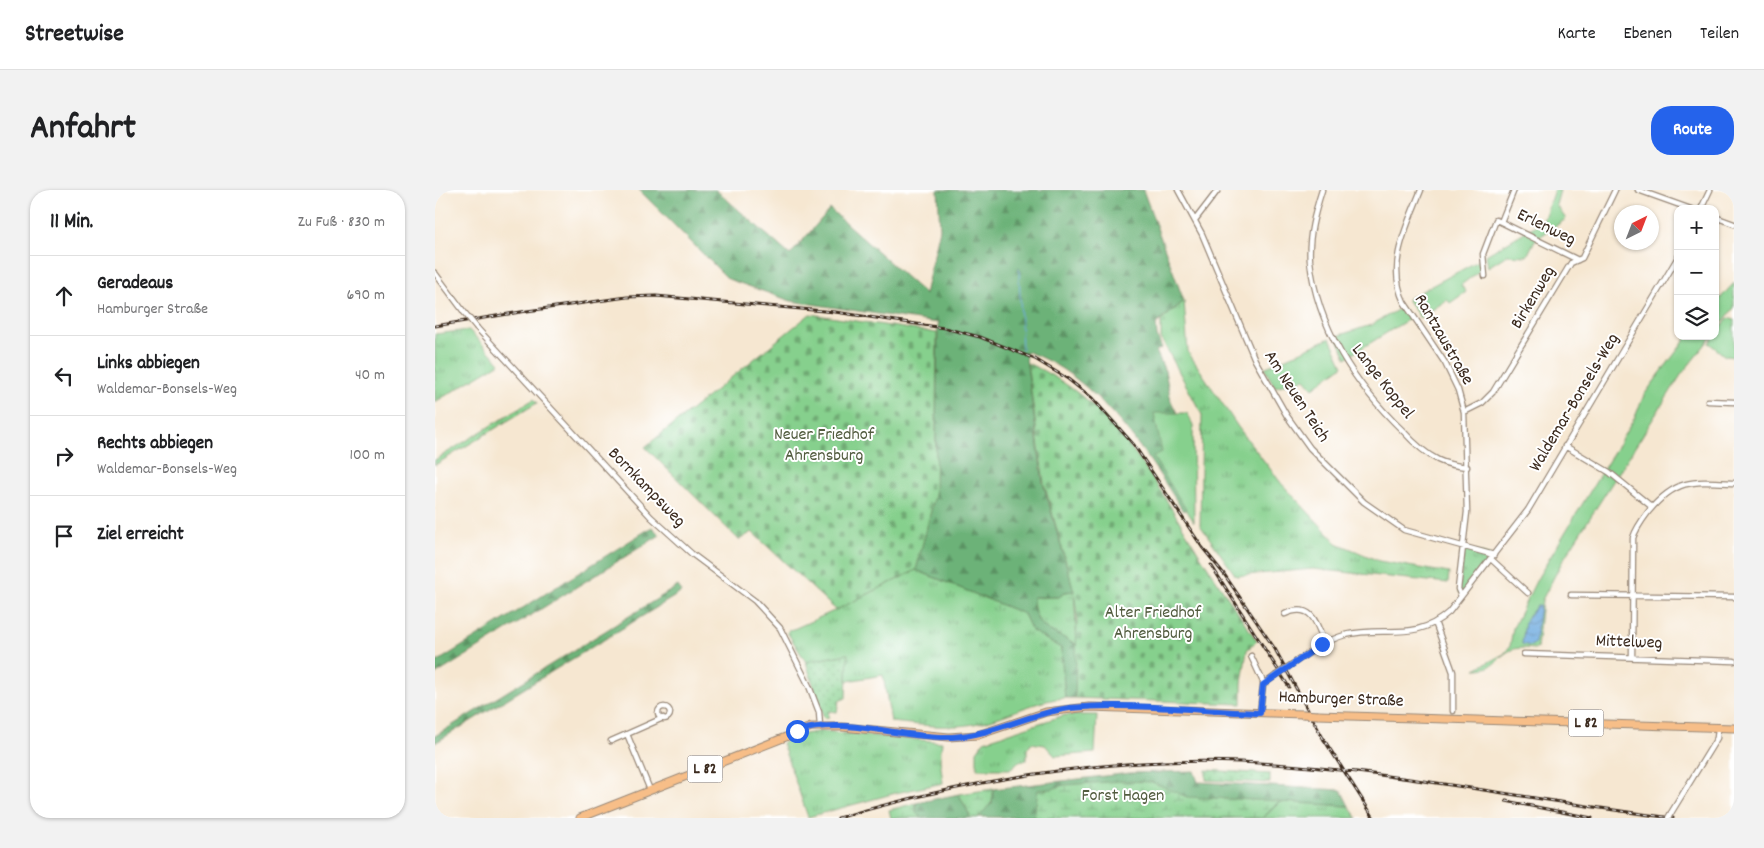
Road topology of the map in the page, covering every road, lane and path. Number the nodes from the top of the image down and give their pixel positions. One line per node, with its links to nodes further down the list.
1 (1178, 190): 12 (street, Am Neuen Teich)
2 (1217, 190): 12 (street)
3 (1322, 190): 23 (street, Lange Koppel)
4 (1421, 190): 21 (street, Rantzaustraße)
5 (1514, 190): 13 (street)
6 (1615, 190): 15 (street, Birkenweg)
7 (1638, 190): 9 (street)
8 (1710, 190): 10 (street)
9 (1680, 205)
10 (1703, 205)
11 (1719, 218): 14 (street)
12 (1195, 220): 26 (street, Am Neuen Teich)
13 (1501, 222): 15 (street, Erlenweg); 18 (street)
14 (1734, 224)
15 (1577, 260): 21 (street, Birkenweg)
16 (1674, 265): 22 (street, Waldemar-Bonsels-Weg)
17 (435, 273): 45 (street, Bornkampsweg, bridge)
18 (1485, 276)
19 (1708, 401): 20 (street)
20 (1734, 402)
21 (1464, 412): 23 (street, Rantzaustraße)
22 (1565, 446): 25 (street); 27 (street, Waldemar-Bonsels-Weg)
23 (1467, 467): 26 (street, Rantzaustraße)
24 (1734, 483): 25 (street)
25 (1652, 508): 31 (street)
26 (1463, 545): 27 (street, Am Neuen Teich); 32 (street, Rantzaustraße)
27 (1494, 554): 28 (street, Waldemar-Bonsels-Weg)
28 (1491, 559): 29 (street); 32 (street, Waldemar-Bonsels-Weg)
29 (1528, 593)
30 (1571, 594): 31 (street)
31 (1631, 594): 33 (street); 39 (street)
32 (1461, 596): 35 (street, Waldemar-Bonsels-Weg)
33 (1734, 597)
34 (1285, 614): 36 (street)
35 (1435, 622): 36 (street, Waldemar-Bonsels-Weg); 42 (street)
36 (1324, 643): 41 (street, Waldemar-Bonsels-Weg, bridge)
37 (1524, 654): 39 (street, Mittelweg)
38 (1251, 656): 41 (street)
39 (1632, 656): 40 (street, Mittelweg)
40 (1734, 661)
41 (1264, 684): 43 (street)
42 (1453, 710)
43 (1260, 713): 45 (main road, Hamburger Straße / L 82); 46 (main road, Hamburger Straße / L 82, bridge)
44 (663, 718): 48 (street)
45 (821, 726): 50 (main road, Hamburger Straße / L 82)
46 (1718, 728): 47 (main road, Hamburger Straße / L 82); 52 (street, bridge)
47 (1734, 728)
48 (627, 734): 49 (street); 50 (street)
49 (611, 741)
50 (650, 790): 51 (main road, Hamburger Straße / L 82)
51 (580, 818)
52 (1667, 818)

